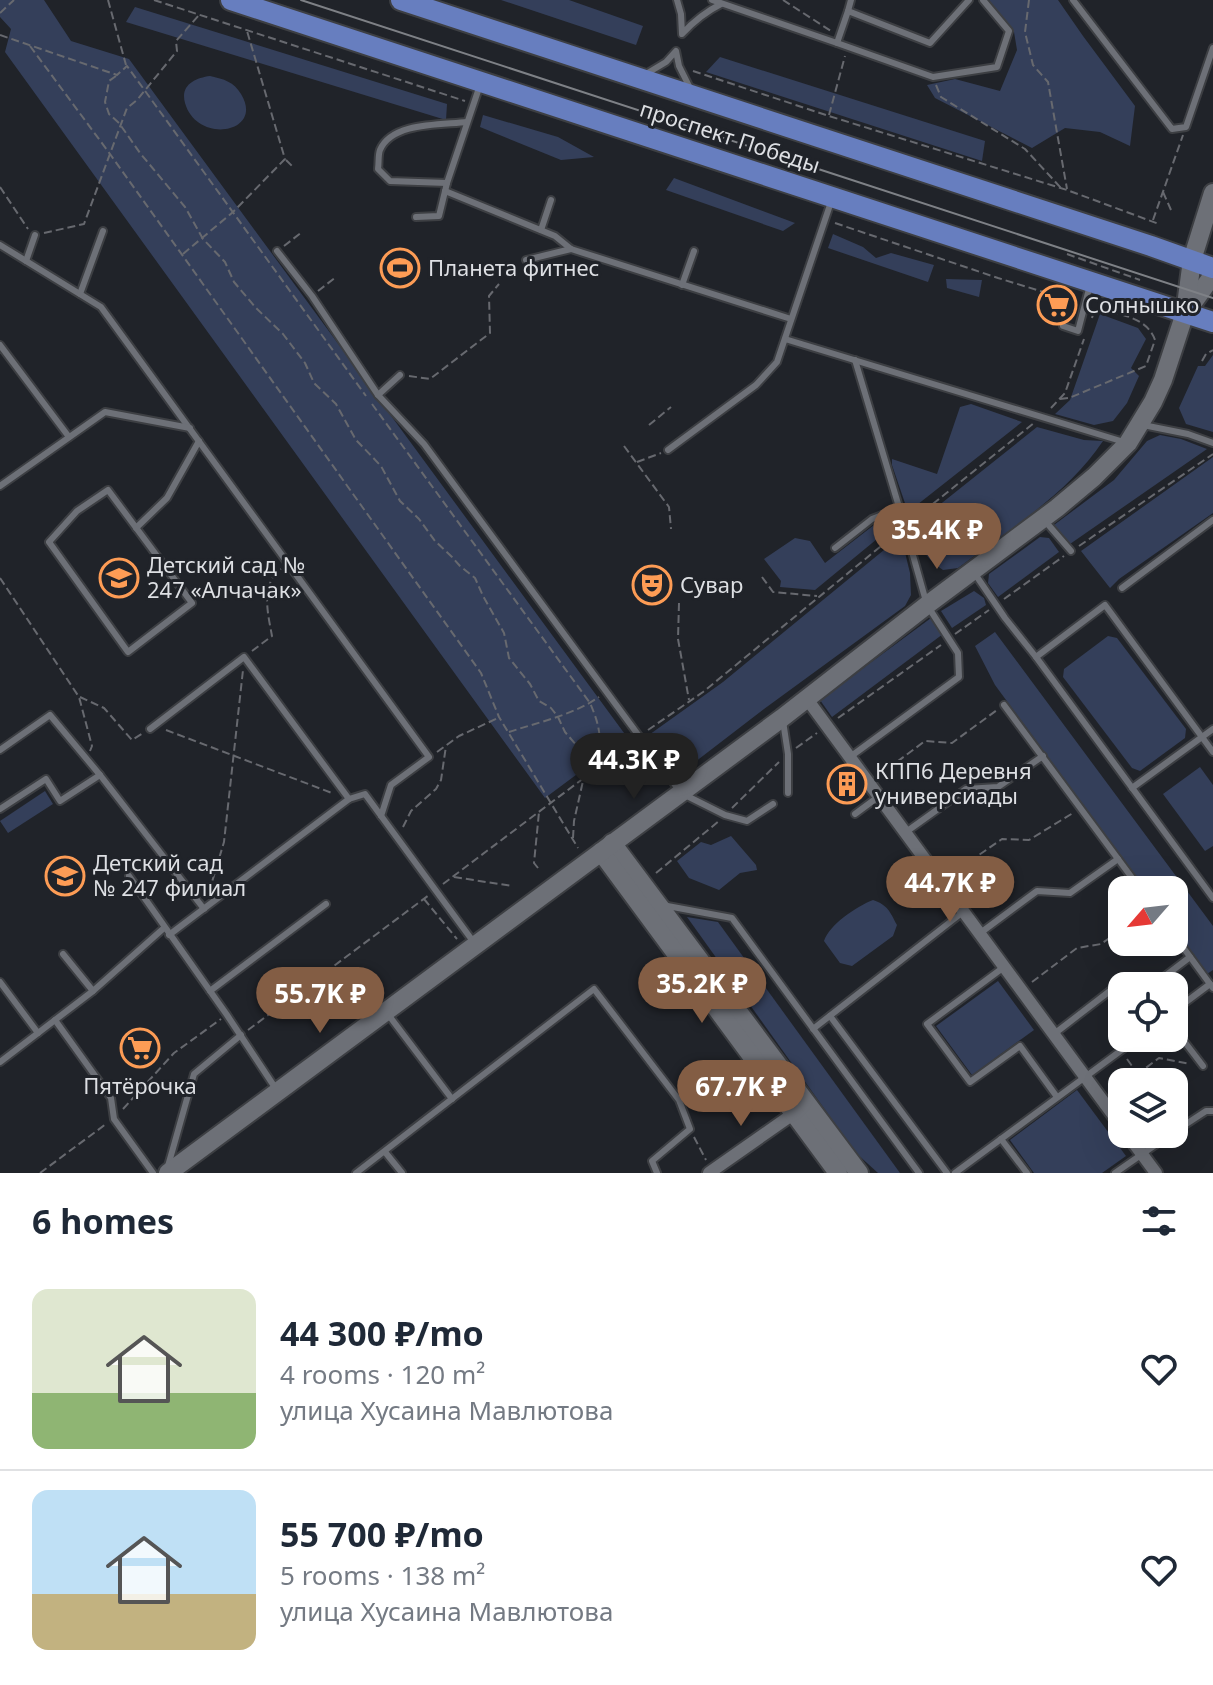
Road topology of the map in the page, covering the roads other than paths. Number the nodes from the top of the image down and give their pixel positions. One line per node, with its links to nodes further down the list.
1 (231, 0): 16 (main road, проспект Победы)
2 (401, 0): 15 (main road, проспект Победы)
3 (677, 0): 11 (lane)
4 (712, 0): 9 (lane)
5 (851, 0): 10 (lane)
6 (969, 0): 10 (lane)
7 (983, 0): 12 (lane)
8 (1073, 0): 13 (lane)
9 (723, 4): 11 (lane); 12 (lane)
10 (848, 11): 12 (lane)
11 (682, 34): 14 (lane)
12 (837, 43)
13 (1213, 48)
14 (676, 51): 15 (lane); 17 (lane)
15 (637, 78): 17 (main road, проспект Победы)
16 (481, 81): 18 (lane); 21 (main road, проспект Победы)
17 (695, 96): 32 (main road, проспект Победы)
18 (467, 122): 19 (lane); 19 (lane)
19 (446, 187): 23 (lane); 24 (lane)
20 (1213, 193): 32 (street)
21 (833, 196): 36 (main road, проспект Победы); 40 (lane)
22 (551, 200): 24 (lane)
23 (416, 217)
24 (541, 230): 28 (lane)
25 (103, 231): 38 (lane)
26 (35, 235): 33 (lane)
27 (0, 245): 33 (lane)
28 (571, 249): 31 (lane); 37 (lane)
29 (277, 251): 47 (lane)
30 (694, 251): 37 (lane)
31 (526, 260)
32 (1192, 260): 34 (main road, проспект Победы); 39 (street)
33 (26, 261): 38 (lane)
34 (1213, 268)
35 (1213, 275): 39 (street)
36 (1091, 281): 39 (main road, проспект Победы); 42 (lane)
37 (682, 285): 40 (lane)
38 (80, 294): 49 (lane)
39 (1185, 313): 41 (main road, проспект Победы); 48 (street)
40 (791, 319): 43 (lane)
41 (1213, 322)
42 (1063, 326)
43 (785, 339): 45 (lane); 54 (lane)
44 (0, 345): 50 (lane)
45 (855, 360): 52 (lane); 56 (lane)
46 (400, 375): 47 (lane)
47 (378, 395): 78 (lane)
48 (1140, 424): 52 (street); 53 (lane)
49 (190, 428): 50 (lane); 51 (lane)
50 (69, 437): 55 (lane)
51 (199, 441): 59 (lane); 85 (lane)
52 (1128, 443): 57 (street)
53 (1213, 443)
54 (668, 450)
55 (0, 486)
56 (900, 508): 60 (lane); 64 (lane)
57 (1043, 519): 61 (lane); 62 (street)
58 (1213, 520): 63 (lane)
59 (136, 528): 59 (lane)
60 (835, 548)
61 (1071, 551)
62 (973, 571): 64 (street); 65 (lane)
63 (1122, 588)
64 (927, 605): 66 (street); 75 (lane)
65 (1036, 657): 71 (lane); 77 (lane)
66 (807, 699): 68 (street); 75 (street)
67 (1004, 705): 74 (lane)
68 (782, 718): 78 (street); 79 (lane)
69 (152, 727): 81 (lane)
70 (1213, 729): 71 (lane)
71 (1202, 737): 73 (lane); 77 (lane)
72 (0, 750): 76 (lane)
73 (1213, 752)
74 (1043, 756): 86 (lane); 88 (lane)
75 (850, 757): 80 (street)
76 (100, 775): 83 (lane); 94 (lane)
77 (1132, 788): 91 (lane)
78 (681, 793): 82 (lane); 87 (street)
79 (788, 793)
80 (878, 797): 84 (lane); 86 (street)
81 (349, 799): 85 (lane); 94 (lane)
82 (773, 804)
83 (0, 809)
84 (855, 814)
85 (381, 816): 99 (lane)
86 (905, 833): 95 (street)
87 (607, 848): 93 (street); 99 (street); 126 (street)
88 (1118, 859): 90 (lane); 97 (lane)
89 (129, 876): 96 (lane)
90 (1131, 876)
91 (1213, 898)
92 (326, 904): 108 (lane)
93 (659, 905): 114 (lane); 126 (street)
94 (204, 909): 98 (lane)
95 (963, 912): 97 (street); 112 (lane)
96 (164, 928): 98 (lane); 107 (lane)
97 (979, 934): 103 (street)
98 (169, 935): 108 (lane)
99 (466, 943): 111 (street)
100 (63, 954): 107 (lane)
101 (1188, 954): 102 (lane)
102 (1190, 957): 104 (lane); 106 (lane)
103 (1004, 967): 116 (street); 124 (lane)
104 (1170, 972)
105 (0, 982): 115 (lane)
106 (1212, 986): 110 (lane)
107 (93, 991): 113 (lane)
108 (210, 991): 117 (lane)
109 (1108, 992): 116 (lane)
110 (1188, 1002)
111 (386, 1012): 123 (street); 125 (lane)
112 (830, 1016): 114 (lane); 144 (lane)
113 (55, 1020): 115 (lane); 136 (lane)
114 (813, 1029): 143 (lane)
115 (38, 1033): 120 (lane)
116 (1054, 1034): 122 (street)
117 (241, 1035): 123 (lane); 137 (lane)
118 (1188, 1046): 121 (lane)
119 (1118, 1052): 122 (lane)
120 (0, 1062)
121 (1203, 1066)
122 (1085, 1077): 124 (lane); 127 (street)
123 (278, 1092): 137 (street)
124 (1057, 1097): 130 (lane)
125 (452, 1099): 133 (lane); 140 (lane)
126 (800, 1108): 135 (street); 141 (street); 142 (street)
127 (1108, 1108)
128 (1213, 1111): 129 (lane)
129 (1188, 1123)
130 (1001, 1139): 145 (lane); 146 (lane)
131 (1138, 1148): 134 (street)
132 (1150, 1148): 134 (lane)
133 (385, 1152): 138 (lane); 139 (lane)
134 (1142, 1153): 147 (lane); 148 (street)
135 (712, 1172)
136 (153, 1173)
137 (167, 1173)
138 (356, 1173)
139 (402, 1173)
140 (657, 1173)
141 (838, 1173)
142 (859, 1173)
143 (919, 1173)
144 (947, 1173)
145 (955, 1173)
146 (1027, 1173)
147 (1115, 1173)
148 (1156, 1173)

